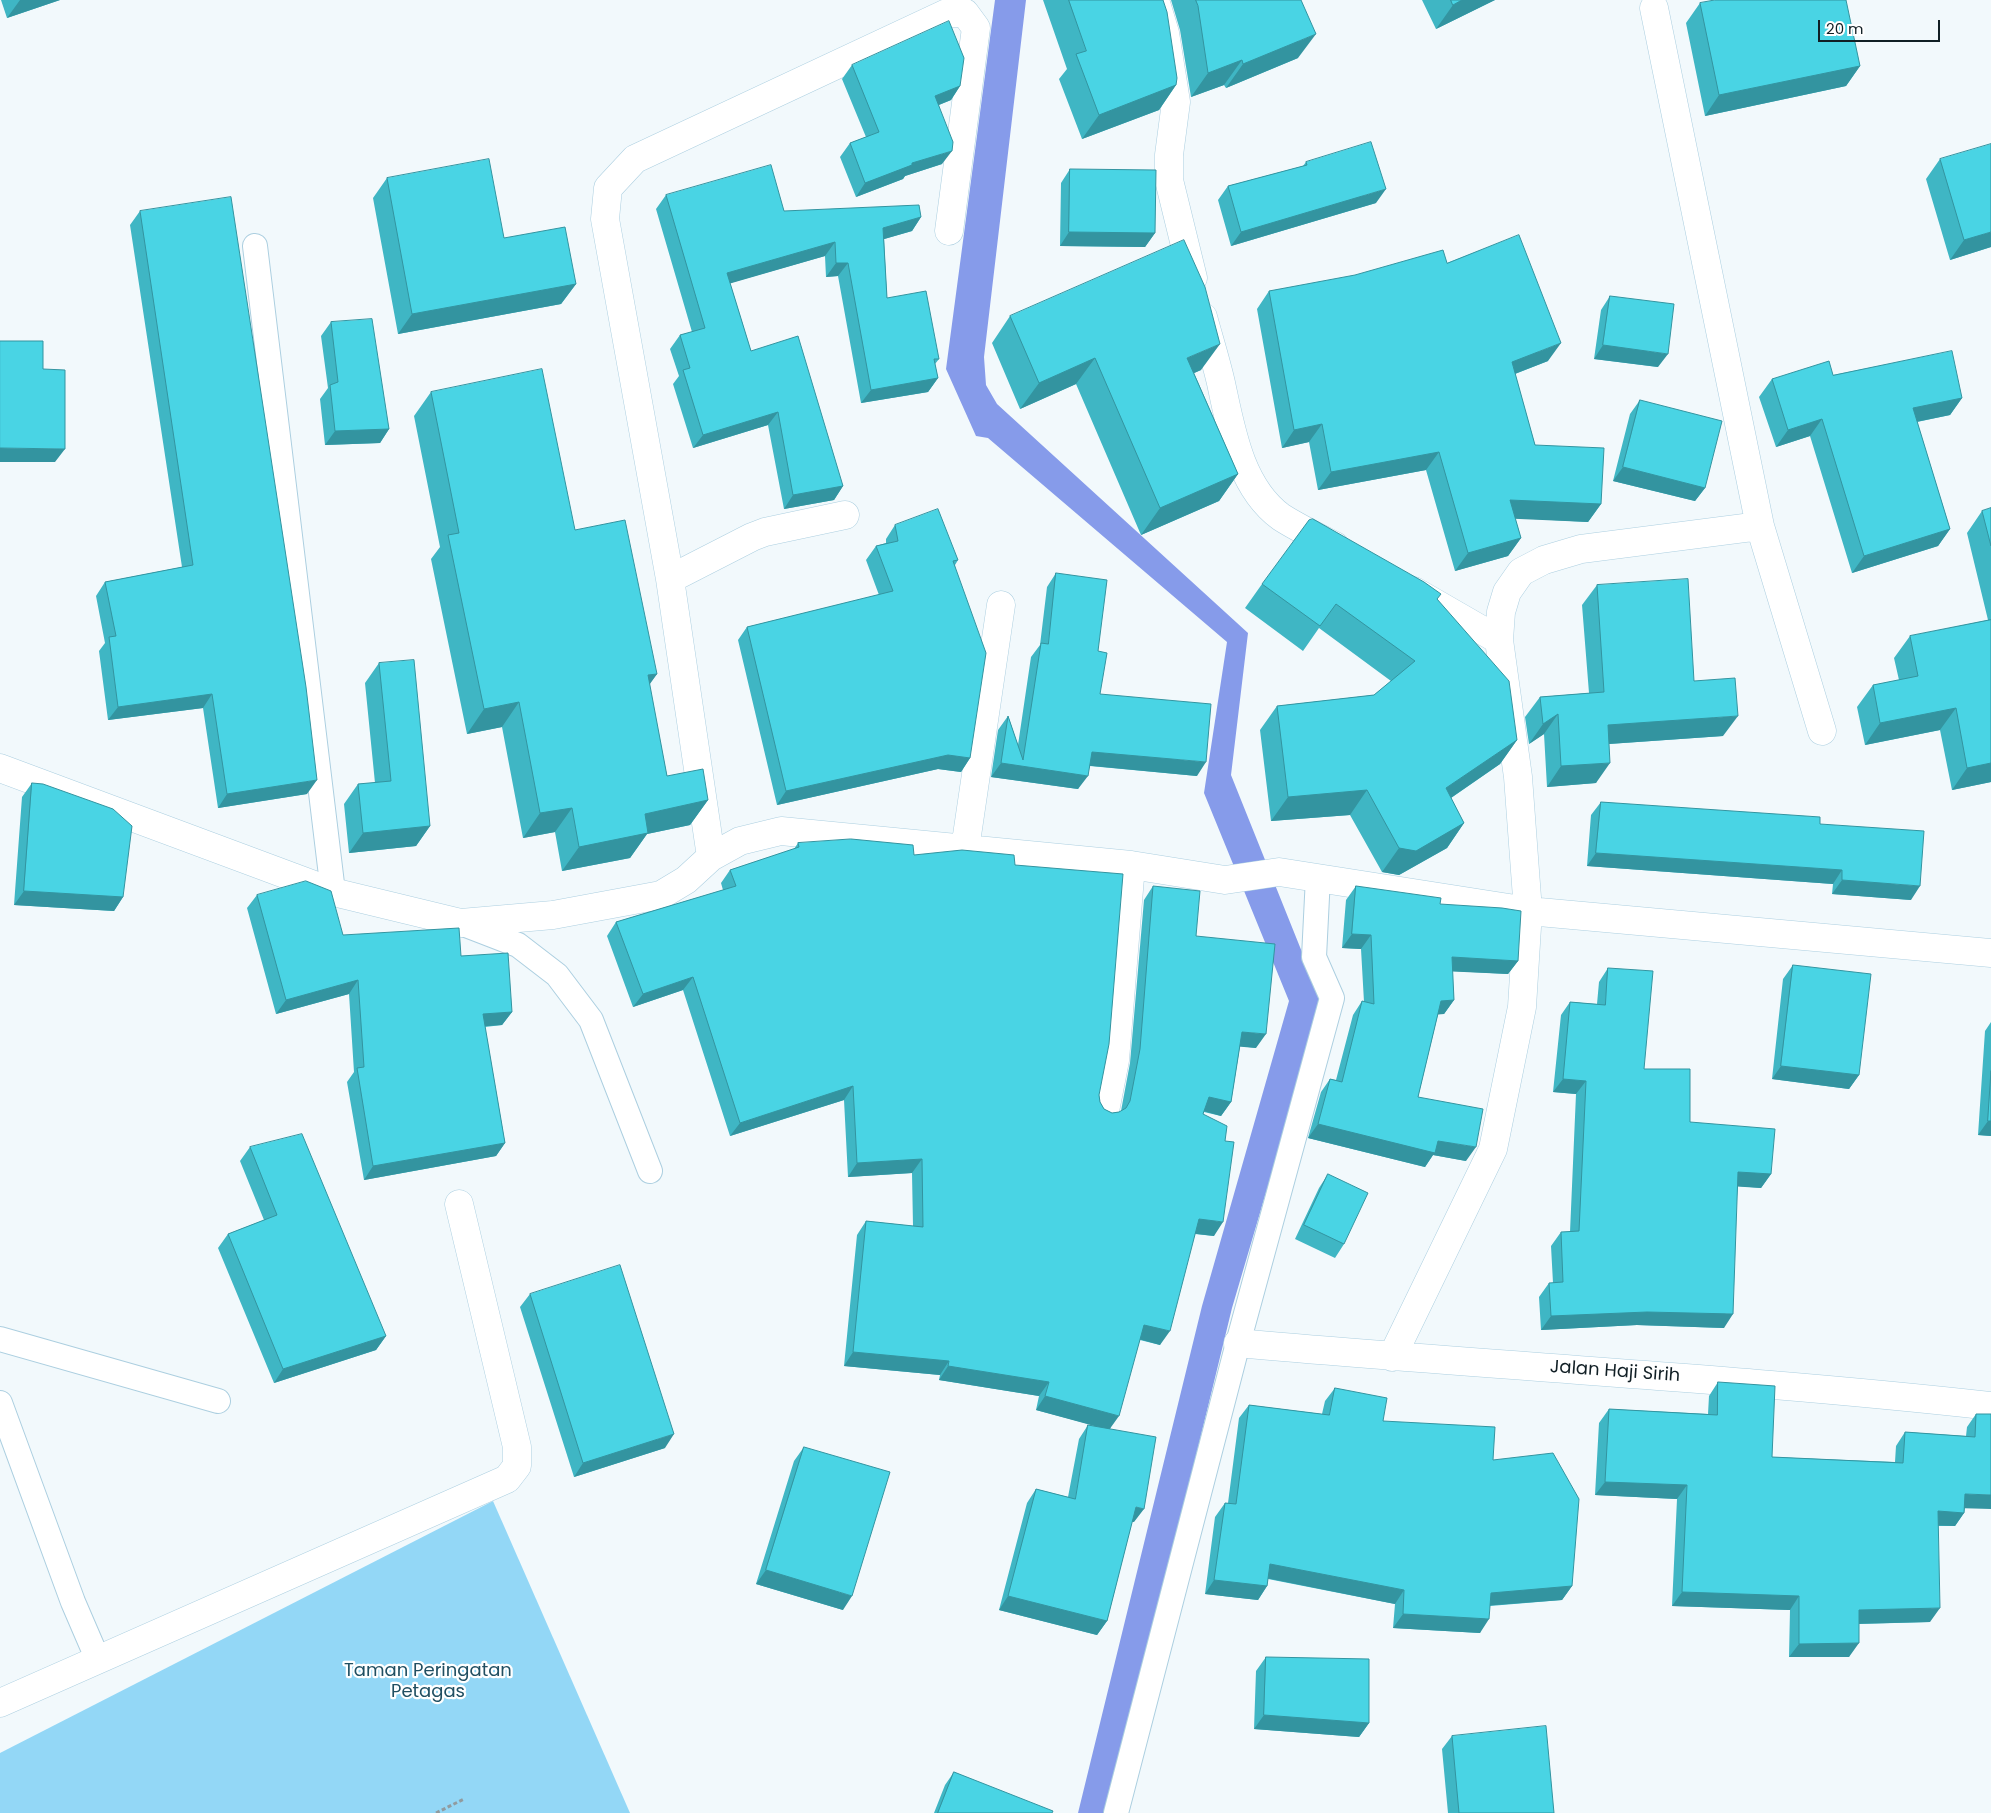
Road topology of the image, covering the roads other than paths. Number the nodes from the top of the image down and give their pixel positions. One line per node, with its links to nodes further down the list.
1 (1155, 0): 7 (street)
2 (1654, 8): 6 (street)
3 (949, 231): 8 (street)
4 (255, 246): 18 (lane)
5 (846, 515): 8 (street)
6 (1760, 526): 11 (street); 12 (street)
7 (1359, 560)
8 (670, 579): 15 (street)
9 (1393, 579): 11 (street)
10 (1001, 605): 14 (street)
11 (1499, 640): 19 (street)
12 (1822, 731)
13 (0, 768): 18 (street)
14 (965, 849): 15 (street); 16 (street)
15 (711, 856): 20 (street)
16 (1131, 865): 17 (street); 22 (street)
17 (1318, 877): 19 (street); 26 (lane)
18 (333, 892): 20 (street)
19 (1528, 911): 21 (street); 27 (street)
20 (461, 923): 23 (lane)
21 (1991, 953)
22 (1105, 1111)
23 (650, 1171)
24 (459, 1204): 31 (street)
25 (0, 1339): 28 (lane)
26 (1238, 1343): 27 (street, Jalan Haji Sirih); 33 (lane)
27 (1392, 1357): 30 (street, Jalan Haji Sirih)
28 (218, 1401)
29 (0, 1403): 31 (lane)
30 (1991, 1406)
31 (98, 1660): 32 (street)
32 (0, 1703)
33 (1116, 1813)

